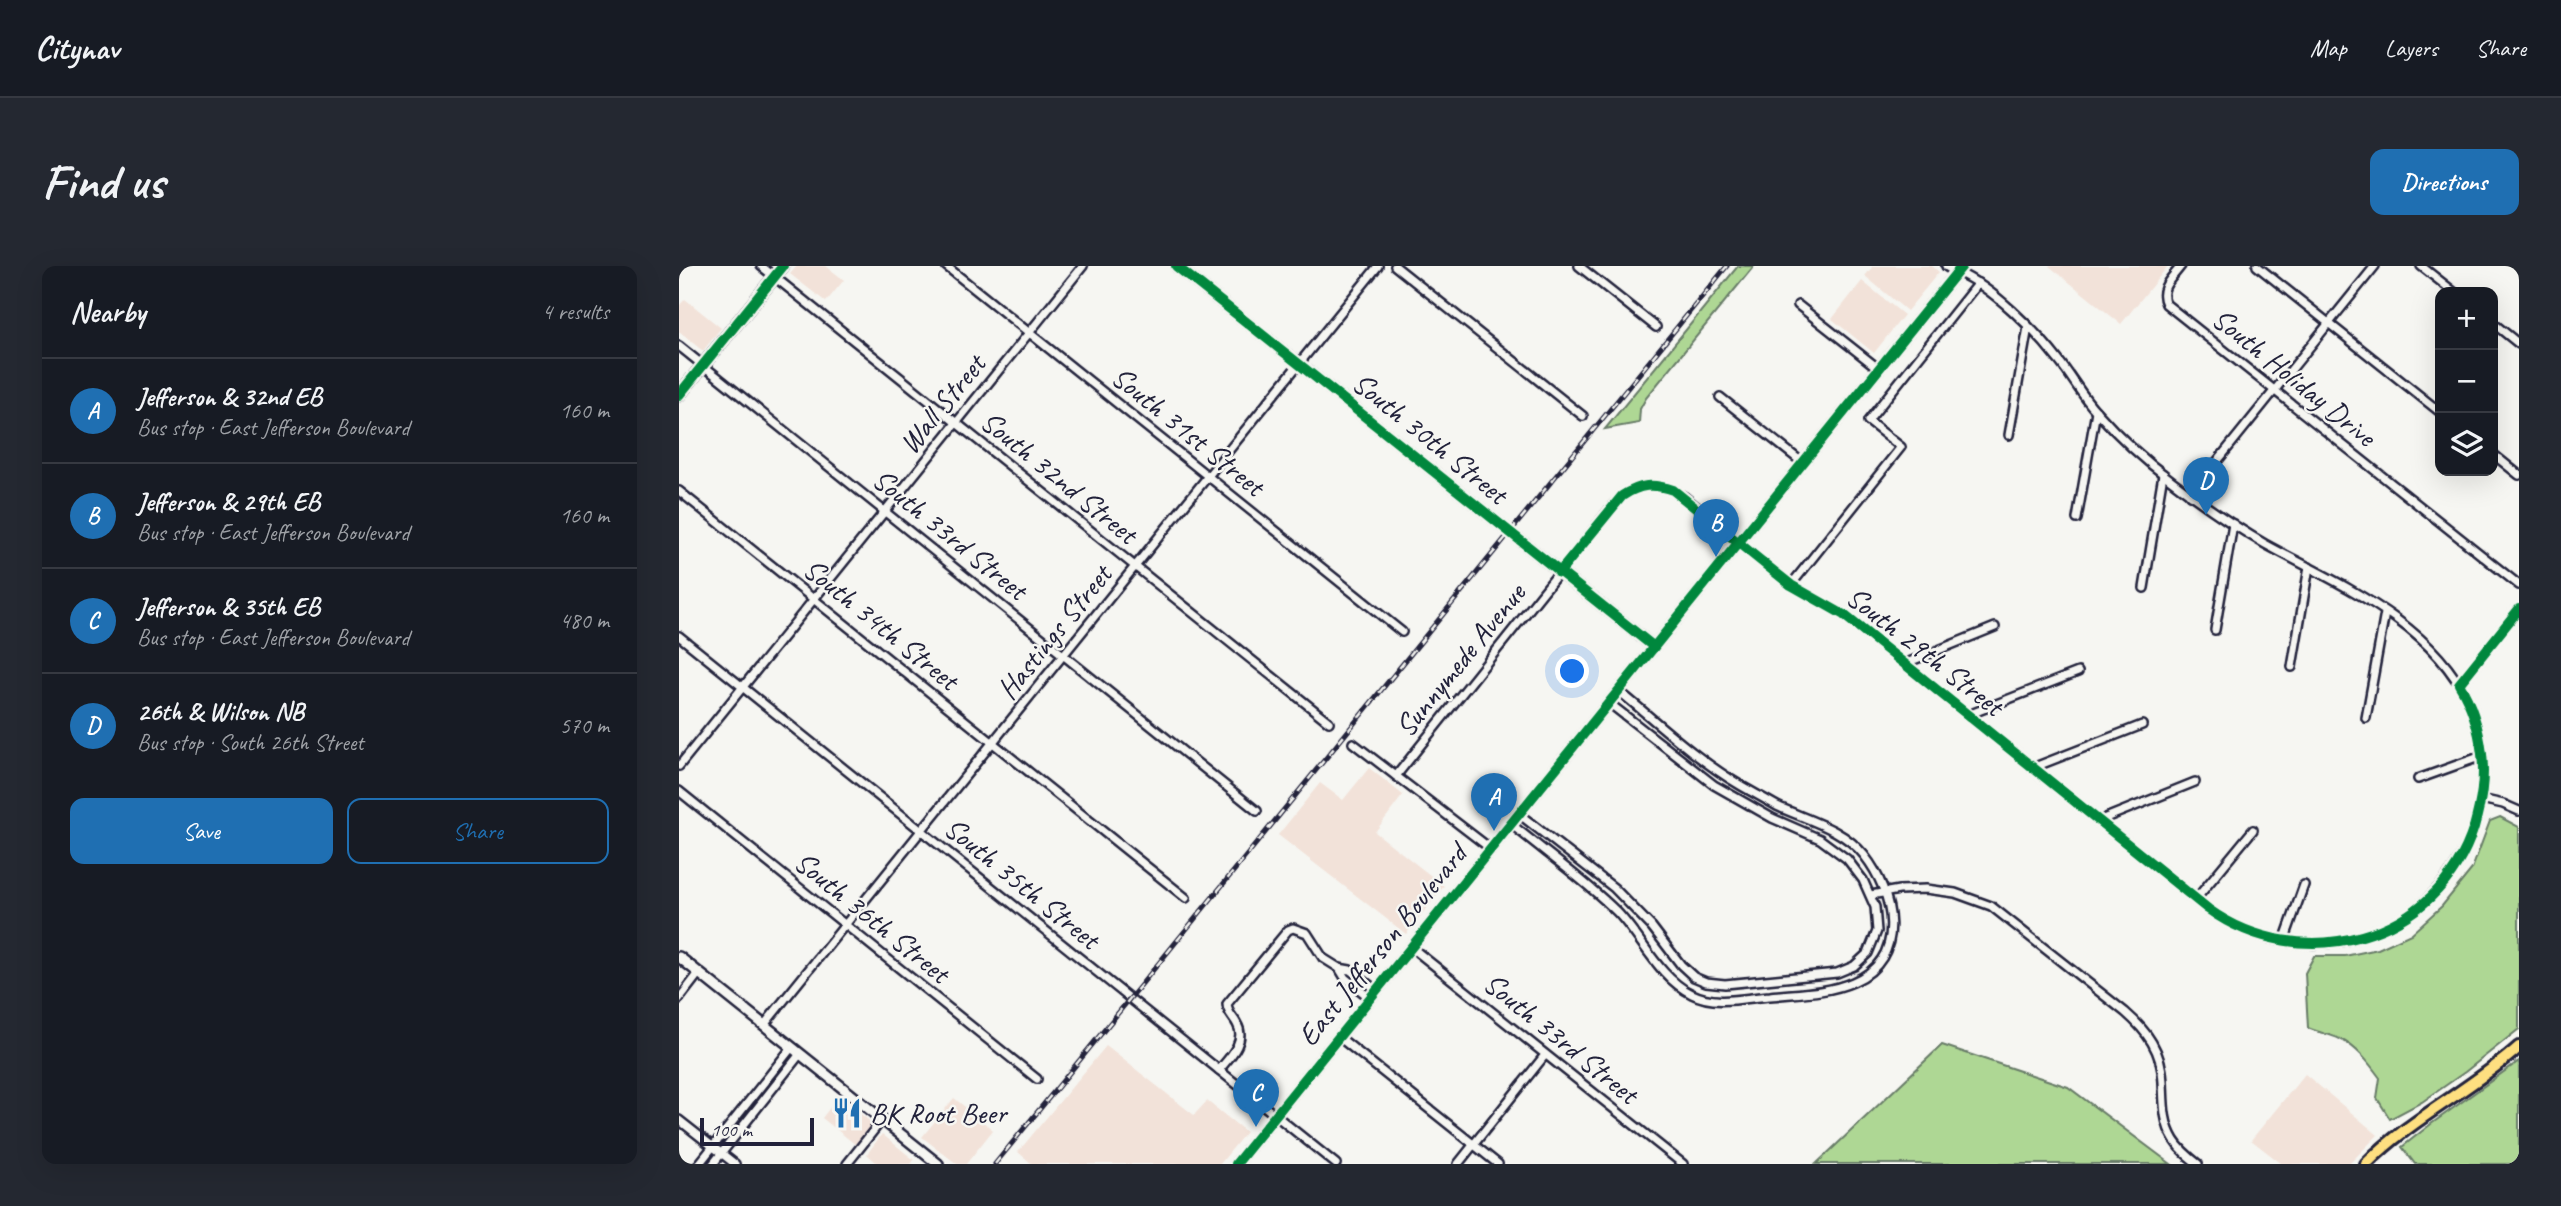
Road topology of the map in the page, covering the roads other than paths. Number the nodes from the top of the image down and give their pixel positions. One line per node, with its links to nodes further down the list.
1 (761, 266): 15 (street, South 32nd Street)
2 (783, 266): 15 (main road)
3 (946, 266): 23 (street, South 31st Street)
4 (1083, 266): 23 (street, Wall Street)
5 (1176, 266): 27 (street, South 30th Street)
6 (1378, 266): 27 (street, Hastings Street)
7 (1395, 266): 34 (street)
8 (1579, 266): 20 (street)
9 (1947, 266): 14 (street)
10 (2182, 266): 29 (street, South Holiday Drive)
11 (2257, 266): 19 (street)
12 (2375, 266): 19 (street)
13 (2421, 266): 17 (street)
14 (1959, 269): 16 (street, South 29th Street); 28 (street, East Jefferson Boulevard)
15 (774, 276): 26 (main road); 35 (street, South 32nd Street)
16 (1978, 283): 21 (street, South 29th Street); 52 (street)
17 (2448, 287)
18 (1798, 305): 28 (street)
19 (2328, 323): 29 (street); 32 (street)
20 (1656, 327)
21 (2028, 327): 33 (street, South 29th Street); 36 (street)
22 (2498, 327): 24 (street)
23 (1029, 333): 35 (street, Wall Street); 41 (street, South 31st Street)
24 (2518, 342)
25 (679, 346): 26 (street, South 33rd Street)
26 (703, 365): 30 (main road); 45 (street, South 33rd Street)
27 (1299, 365): 41 (street, Hastings Street); 51 (street, South 30th Street)
28 (1879, 369): 38 (street, East Jefferson Boulevard)
29 (2274, 390): 44 (street); 53 (street, South Holiday Drive)
30 (679, 395)
31 (1720, 397): 38 (street)
32 (2435, 408)
33 (2096, 411): 39 (street, South 29th Street); 46 (street)
34 (1583, 416)
35 (956, 423): 45 (street, Wall Street); 49 (street, South 32nd Street)
36 (2009, 435)
37 (2498, 458): 40 (street)
38 (1803, 463): 48 (street, East Jefferson Boulevard)
39 (2163, 474): 44 (street, South 29th Street); 54 (street)
40 (2519, 475)
41 (1208, 476): 49 (street, Hastings Street); 60 (street, South 31st Street)
42 (1647, 485): 48 (street, South 29th Street); 51 (street, Sunnymede Avenue)
43 (679, 491): 55 (street, South 34th Street)
44 (2190, 495): 47 (street, South 29th Street)
45 (885, 511): 55 (street, Wall Street); 63 (street, South 33rd Street)
46 (2077, 519)
47 (2233, 524): 50 (street, South 29th Street); 59 (street)
48 (1738, 543): 52 (street, South 29th Street); 62 (street, East Jefferson Boulevard)
49 (1135, 567): 63 (street, Hastings Street); 73 (street, South 32nd Street)
50 (2309, 567): 57 (street, South 29th Street); 65 (street)
51 (1559, 573): 62 (street, South 30th Street); 80 (street, Sunnymede Avenue)
52 (1791, 584): 64 (street, South 29th Street)
53 (2519, 585)
54 (2144, 588)
55 (814, 600): 68 (street, Wall Street); 76 (street, South 34th Street)
56 (2519, 609): 67 (street)
57 (2385, 613): 67 (street, South 29th Street); 72 (street)
58 (1995, 627): 64 (street)
59 (2215, 630)
60 (1402, 632)
61 (679, 636): 68 (street, South 35th Street)
62 (1654, 647): 69 (street, East Jefferson Boulevard)
63 (1064, 655): 76 (street, Hastings Street); 85 (street, South 33rd Street)
64 (1903, 664): 71 (street, South 29th Street)
65 (2292, 667)
66 (2078, 672): 71 (street)
67 (2459, 684): 77 (street, South 29th Street)
68 (743, 688): 78 (street, Wall Street); 91 (street, South 35th Street)
69 (1619, 691): 70 (street, East Jefferson Boulevard); 94 (street)
70 (1609, 703): 87 (street, East Jefferson Boulevard); 95 (street)
71 (1968, 715): 79 (street, South 29th Street)
72 (2366, 718)
73 (1329, 723)
74 (2142, 724): 79 (street)
75 (1353, 743): 80 (street)
76 (992, 744): 91 (street, Hastings Street); 96 (street, South 34th Street)
77 (2482, 755): 81 (street); 84 (street, South 29th Street)
78 (679, 766)
79 (2032, 768): 88 (street, South 29th Street)
80 (1396, 776): 92 (street)
81 (2418, 779)
82 (2195, 782): 88 (street)
83 (679, 791): 98 (street, South 36th Street)
84 (2481, 799): 86 (street); 99 (street, South 29th Street)
85 (1257, 811)
86 (2519, 811)
87 (1519, 814): 89 (street, East Jefferson Boulevard); 95 (street)
88 (2098, 821): 97 (street, South 29th Street)
89 (1511, 824): 92 (street, East Jefferson Boulevard); 94 (street)
90 (2253, 830): 97 (street)
91 (921, 831): 98 (street, Hastings Street); 111 (street, South 35th Street)
92 (1491, 849): 100 (street, East Jefferson Boulevard)
93 (2304, 884): 99 (street)
94 (1885, 892): 95 (street); 129 (street)
95 (1871, 895)
96 (1186, 898)
97 (2196, 899): 99 (street, South 29th Street)
98 (846, 926): 105 (street, Hastings Street); 112 (street, South 36th Street)
99 (2284, 941)
100 (1411, 947): 103 (street, East Jefferson Boulevard); 110 (street, South 33rd Street)
101 (679, 957): 102 (street)
102 (699, 973): 104 (street); 105 (street)
103 (1373, 994): 106 (street, East Jefferson Boulevard); 111 (street)
104 (679, 999)
105 (764, 1025): 108 (street)
106 (1339, 1037): 113 (street, East Jefferson Boulevard); 116 (street)
107 (2519, 1047): 130 (main road)
108 (792, 1048): 109 (street); 117 (street)
109 (800, 1054): 115 (street); 118 (street)
110 (1545, 1055): 116 (street); 128 (street, South 33rd Street)
111 (1219, 1070): 113 (street, South 35th Street)
112 (1037, 1079)
113 (1275, 1115): 124 (street, East Jefferson Boulevard); 125 (street, South 35th Street)
114 (679, 1120): 117 (street)
115 (882, 1120): 122 (street); 123 (street)
116 (1474, 1144): 126 (street); 127 (street)
117 (713, 1146): 118 (street); 119 (street)
118 (721, 1153): 120 (street); 121 (street)
119 (699, 1164)
120 (713, 1164)
121 (735, 1164)
122 (847, 1164)
123 (938, 1164)
124 (1236, 1164)
125 (1336, 1164)
126 (1458, 1164)
127 (1498, 1164)
128 (1683, 1164)
129 (2197, 1164)
130 (2366, 1164)

